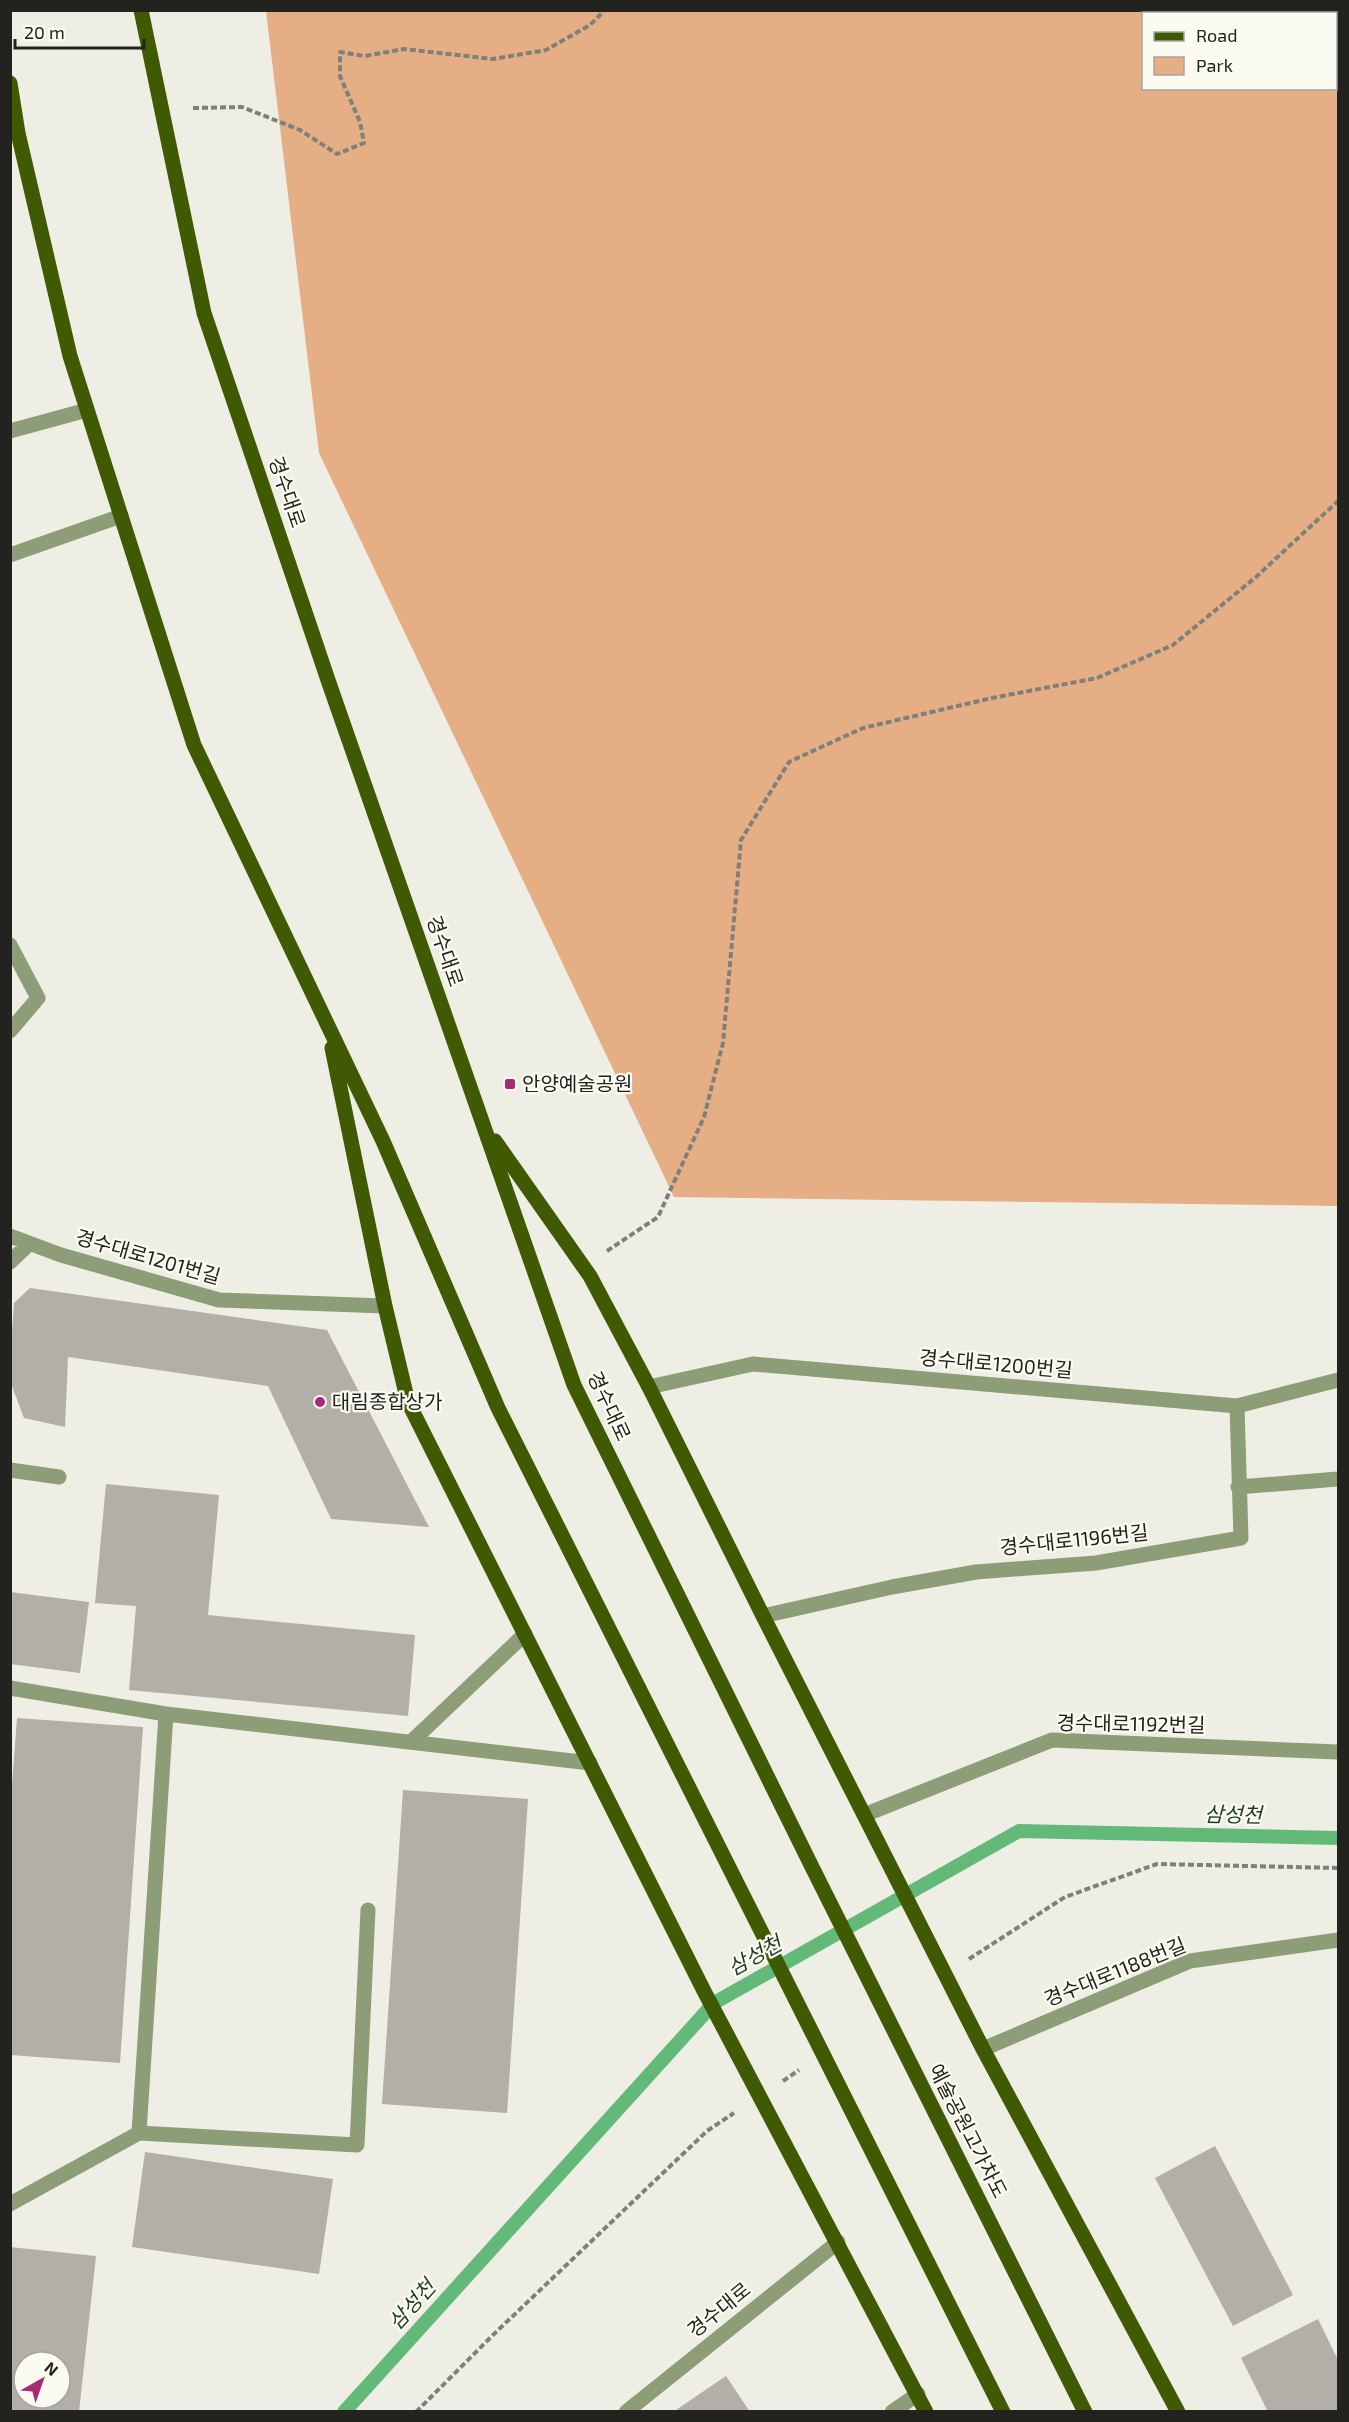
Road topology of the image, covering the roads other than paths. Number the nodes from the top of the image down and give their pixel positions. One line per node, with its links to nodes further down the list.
1 (141, 10): 11 (main road, 경수대로)
2 (10, 83): 3 (main road)
3 (14, 134): 4 (main road)
4 (87, 410): 5 (street); 6 (main road)
5 (10, 431)
6 (121, 516): 7 (street); 9 (main road)
7 (10, 555)
8 (10, 945): 10 (street)
9 (327, 1024): 15 (main road); 42 (main road)
10 (10, 1031)
11 (485, 1126): 17 (main road); 31 (main road, 경수대로)
12 (10, 1236): 13 (street, 경수대로1201번길)
13 (29, 1244): 14 (street); 15 (street, 경수대로1201번길)
14 (10, 1262)
15 (385, 1306): 24 (main road)
16 (1338, 1380): 18 (street, 경수대로1200번길)
17 (650, 1387): 18 (street, 경수대로1200번길); 23 (main road)
18 (1237, 1406): 22 (street)
19 (10, 1470): 20 (street)
20 (59, 1477)
21 (1338, 1479): 22 (street)
22 (1238, 1486): 23 (street, 경수대로1196번길)
23 (763, 1616): 30 (main road)
24 (525, 1634): 27 (street); 29 (main road)
25 (10, 1688): 26 (street)
26 (166, 1714): 27 (street); 35 (street)
27 (411, 1742): 29 (street)
28 (1338, 1752): 30 (street, 경수대로1192번길)
29 (590, 1763): 37 (main road)
30 (864, 1815): 34 (main road)
31 (813, 1869): 43 (main road, 예술공원고가차도)
32 (368, 1910): 35 (street)
33 (1338, 1941): 34 (street, 경수대로1188번길)
34 (983, 2049): 44 (main road)
35 (139, 2133): 36 (street)
36 (10, 2204)
37 (838, 2242): 38 (main road); 39 (street, 경수대로)
38 (918, 2394): 40 (street); 41 (main road)
39 (626, 2412)
40 (892, 2412)
41 (926, 2412)
42 (1003, 2412)
43 (1085, 2412)
44 (1178, 2412)

